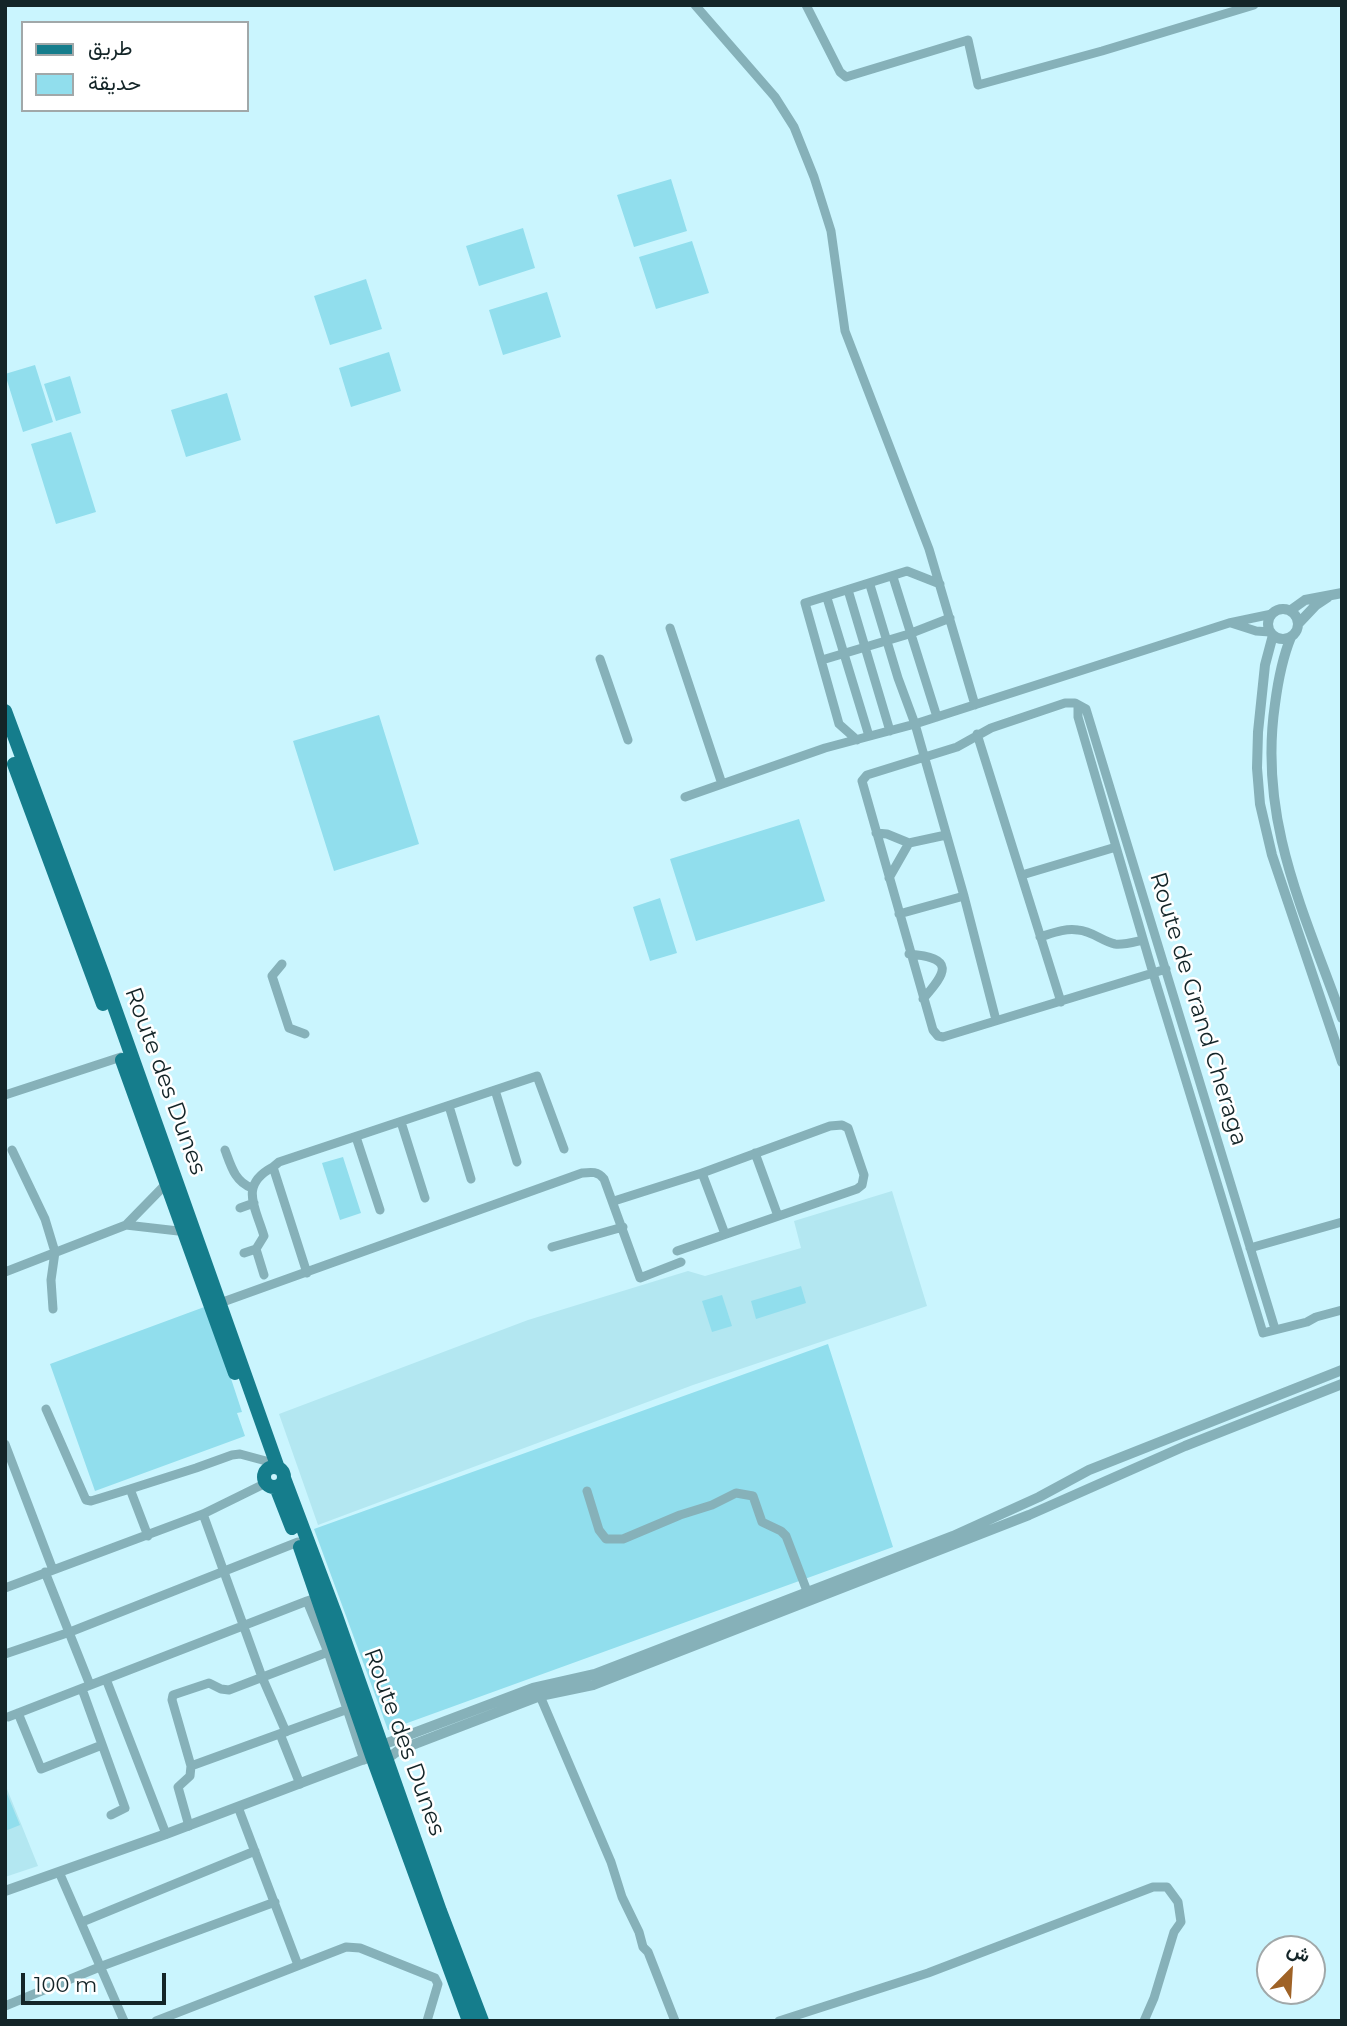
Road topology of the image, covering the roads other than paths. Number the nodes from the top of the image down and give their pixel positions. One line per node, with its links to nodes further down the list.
1 (695, 5): 5 (street)
2 (806, 5): 3 (street)
3 (1254, 5)
4 (893, 577): 5 (street); 6 (street); 16 (street)
5 (940, 584): 12 (street)
6 (870, 585): 7 (street); 19 (street)
7 (848, 590): 9 (street); 20 (street)
8 (1336, 594): 10 (street); 14 (street)
9 (827, 598): 21 (street); 23 (street)
10 (1291, 610): 11 (street); 14 (street)
11 (1272, 614): 13 (street); 17 (street)
12 (950, 618): 16 (street); 24 (street)
13 (1229, 623): 17 (street); 24 (street)
14 (1298, 624): 18 (street)
15 (670, 628): 36 (street)
16 (909, 634): 19 (street); 27 (street)
17 (1271, 634): 18 (street); 58 (street)
18 (1291, 637): 54 (street)
19 (887, 640): 20 (street); 28 (street)
20 (865, 647): 21 (street); 29 (street)
21 (844, 653): 23 (street); 31 (street)
22 (600, 659): 33 (street)
23 (822, 660): 34 (street)
24 (975, 705): 27 (street)
25 (1078, 705): 30 (street); 41 (street); 50 (street, Route de Grand Cheraga)
26 (5, 710): 83 (main road, Route des Dunes)
27 (937, 717): 28 (street)
28 (915, 724): 29 (street); 35 (street)
29 (890, 731): 31 (street)
30 (977, 734): 35 (street); 42 (street)
31 (869, 736): 34 (street)
32 (5, 739): 57 (main road, Route des Dunes)
33 (628, 740)
34 (857, 740): 36 (street)
35 (924, 759): 38 (street); 39 (street)
36 (722, 784): 37 (street)
37 (685, 797)
38 (876, 833): 40 (street); 43 (street)
39 (946, 835): 40 (street); 44 (street)
40 (909, 843): 43 (street)
41 (1116, 847): 42 (street); 47 (street)
42 (1022, 875): 46 (street)
43 (889, 878): 45 (street)
44 (964, 895): 45 (street); 55 (street)
45 (900, 914): 48 (street)
46 (1040, 937): 47 (street); 53 (street)
47 (1143, 940): 51 (street)
48 (909, 954): 52 (street); 52 (street)
49 (282, 964): 56 (street)
50 (1166, 969): 51 (street); 86 (street, Route de Grand Cheraga)
51 (1153, 973): 53 (street); 98 (street)
52 (923, 999): 55 (street)
53 (1061, 1002): 55 (street)
54 (1342, 1018)
55 (996, 1020)
56 (305, 1034)
57 (121, 1057): 60 (street); 72 (main road, Route des Dunes)
58 (1342, 1062)
59 (495, 1090): 61 (street); 64 (street); 68 (street)
60 (5, 1095)
61 (449, 1106): 62 (street); 71 (street)
62 (401, 1122): 63 (street); 74 (street)
63 (356, 1136): 69 (street); 78 (street)
64 (565, 1149)
65 (12, 1150): 89 (street)
66 (225, 1150): 73 (street)
67 (755, 1153): 70 (street); 79 (street); 79 (street)
68 (517, 1162)
69 (273, 1167): 73 (street); 93 (street)
70 (702, 1172): 75 (street); 84 (street)
71 (471, 1179)
72 (166, 1184): 81 (street); 83 (main road, Route des Dunes)
73 (252, 1188): 76 (street)
74 (425, 1198)
75 (614, 1201): 82 (street); 93 (street)
76 (254, 1203): 77 (street); 87 (street)
77 (240, 1208)
78 (380, 1210)
79 (778, 1216): 84 (street)
80 (1342, 1222): 86 (street)
81 (126, 1226): 83 (street); 89 (street)
82 (623, 1227): 85 (street); 91 (street)
83 (189, 1233): 95 (main road, Route des Dunes); 103 (main road, Route des Dunes)
84 (725, 1234): 88 (street)
85 (552, 1247)
86 (1250, 1248): 98 (street, Route de Grand Cheraga)
87 (256, 1249): 90 (street); 94 (street)
88 (677, 1251)
89 (55, 1252): 92 (street); 96 (street)
90 (244, 1253)
91 (681, 1262)
92 (5, 1272)
93 (307, 1273): 95 (street)
94 (264, 1275)
95 (220, 1303): 103 (main road, Route des Dunes)
96 (53, 1310)
97 (1342, 1310): 98 (street)
98 (1275, 1329)
99 (1342, 1370): 112 (street)
100 (1342, 1384): 121 (street)
101 (46, 1409): 104 (street)
102 (5, 1444): 109 (street)
103 (273, 1474): 104 (street); 106 (street); 108 (main road, Route des Dunes); 127 (main road, Route des Dunes)
104 (130, 1489): 107 (street)
105 (587, 1491): 112 (street)
106 (203, 1514): 107 (street); 110 (street)
107 (148, 1536): 109 (street)
108 (298, 1542): 110 (street); 113 (main road, Route des Dunes)
109 (49, 1571): 111 (street); 115 (street)
110 (223, 1571): 114 (street); 115 (street)
111 (5, 1588)
112 (807, 1591): 127 (street)
113 (313, 1600): 114 (street); 116 (street); 127 (main road, Route des Dunes)
114 (244, 1625): 118 (street); 119 (street)
115 (70, 1632): 117 (street); 120 (street)
116 (328, 1652): 118 (street); 122 (street)
117 (5, 1654)
118 (262, 1677): 125 (street); 128 (street)
119 (106, 1679): 120 (street); 133 (street)
120 (86, 1687): 123 (street); 126 (street)
121 (540, 1696): 127 (street); 147 (street)
122 (348, 1709): 125 (street); 127 (street)
123 (18, 1713): 124 (street); 126 (street)
124 (8, 1717)
125 (283, 1733): 128 (street); 129 (street)
126 (102, 1745): 131 (street)
127 (376, 1755): 129 (street); 145 (main road, Route des Dunes); 146 (main road, Route des Dunes)
128 (191, 1766): 132 (street)
129 (300, 1784): 130 (street)
130 (239, 1807): 132 (street); 134 (street)
131 (111, 1815)
132 (189, 1826): 133 (street)
133 (166, 1835): 135 (street)
134 (256, 1851): 137 (street); 138 (street)
135 (59, 1872): 136 (street); 138 (street)
136 (5, 1891)
137 (275, 1902): 139 (street); 140 (street)
138 (82, 1922): 140 (street)
139 (298, 1965): 143 (street); 144 (street)
140 (102, 1966): 141 (street); 142 (street)
141 (5, 2007)
142 (124, 2021)
143 (156, 2021)
144 (427, 2021)
145 (469, 2021)
146 (482, 2021)
147 (675, 2021)
148 (779, 2021): 149 (street)
149 (1144, 2021)

